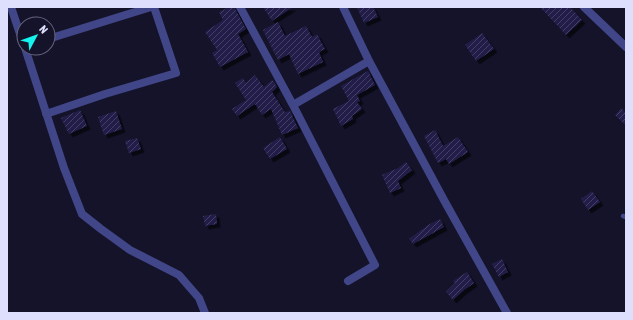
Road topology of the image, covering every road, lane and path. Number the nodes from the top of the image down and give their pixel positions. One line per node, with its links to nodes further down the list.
1 (11, 7): 7 (street)
2 (151, 7): 8 (street)
3 (154, 7): 13 (street)
4 (240, 7): 12 (street)
5 (343, 7): 11 (street)
6 (584, 7): 9 (street)
7 (16, 22)
8 (56, 37)
9 (626, 47)
10 (27, 56): 13 (street)
11 (369, 61): 12 (street); 16 (street)
12 (293, 105): 14 (street)
13 (46, 114): 15 (street)
14 (348, 281)
15 (205, 313)
16 (506, 313)

